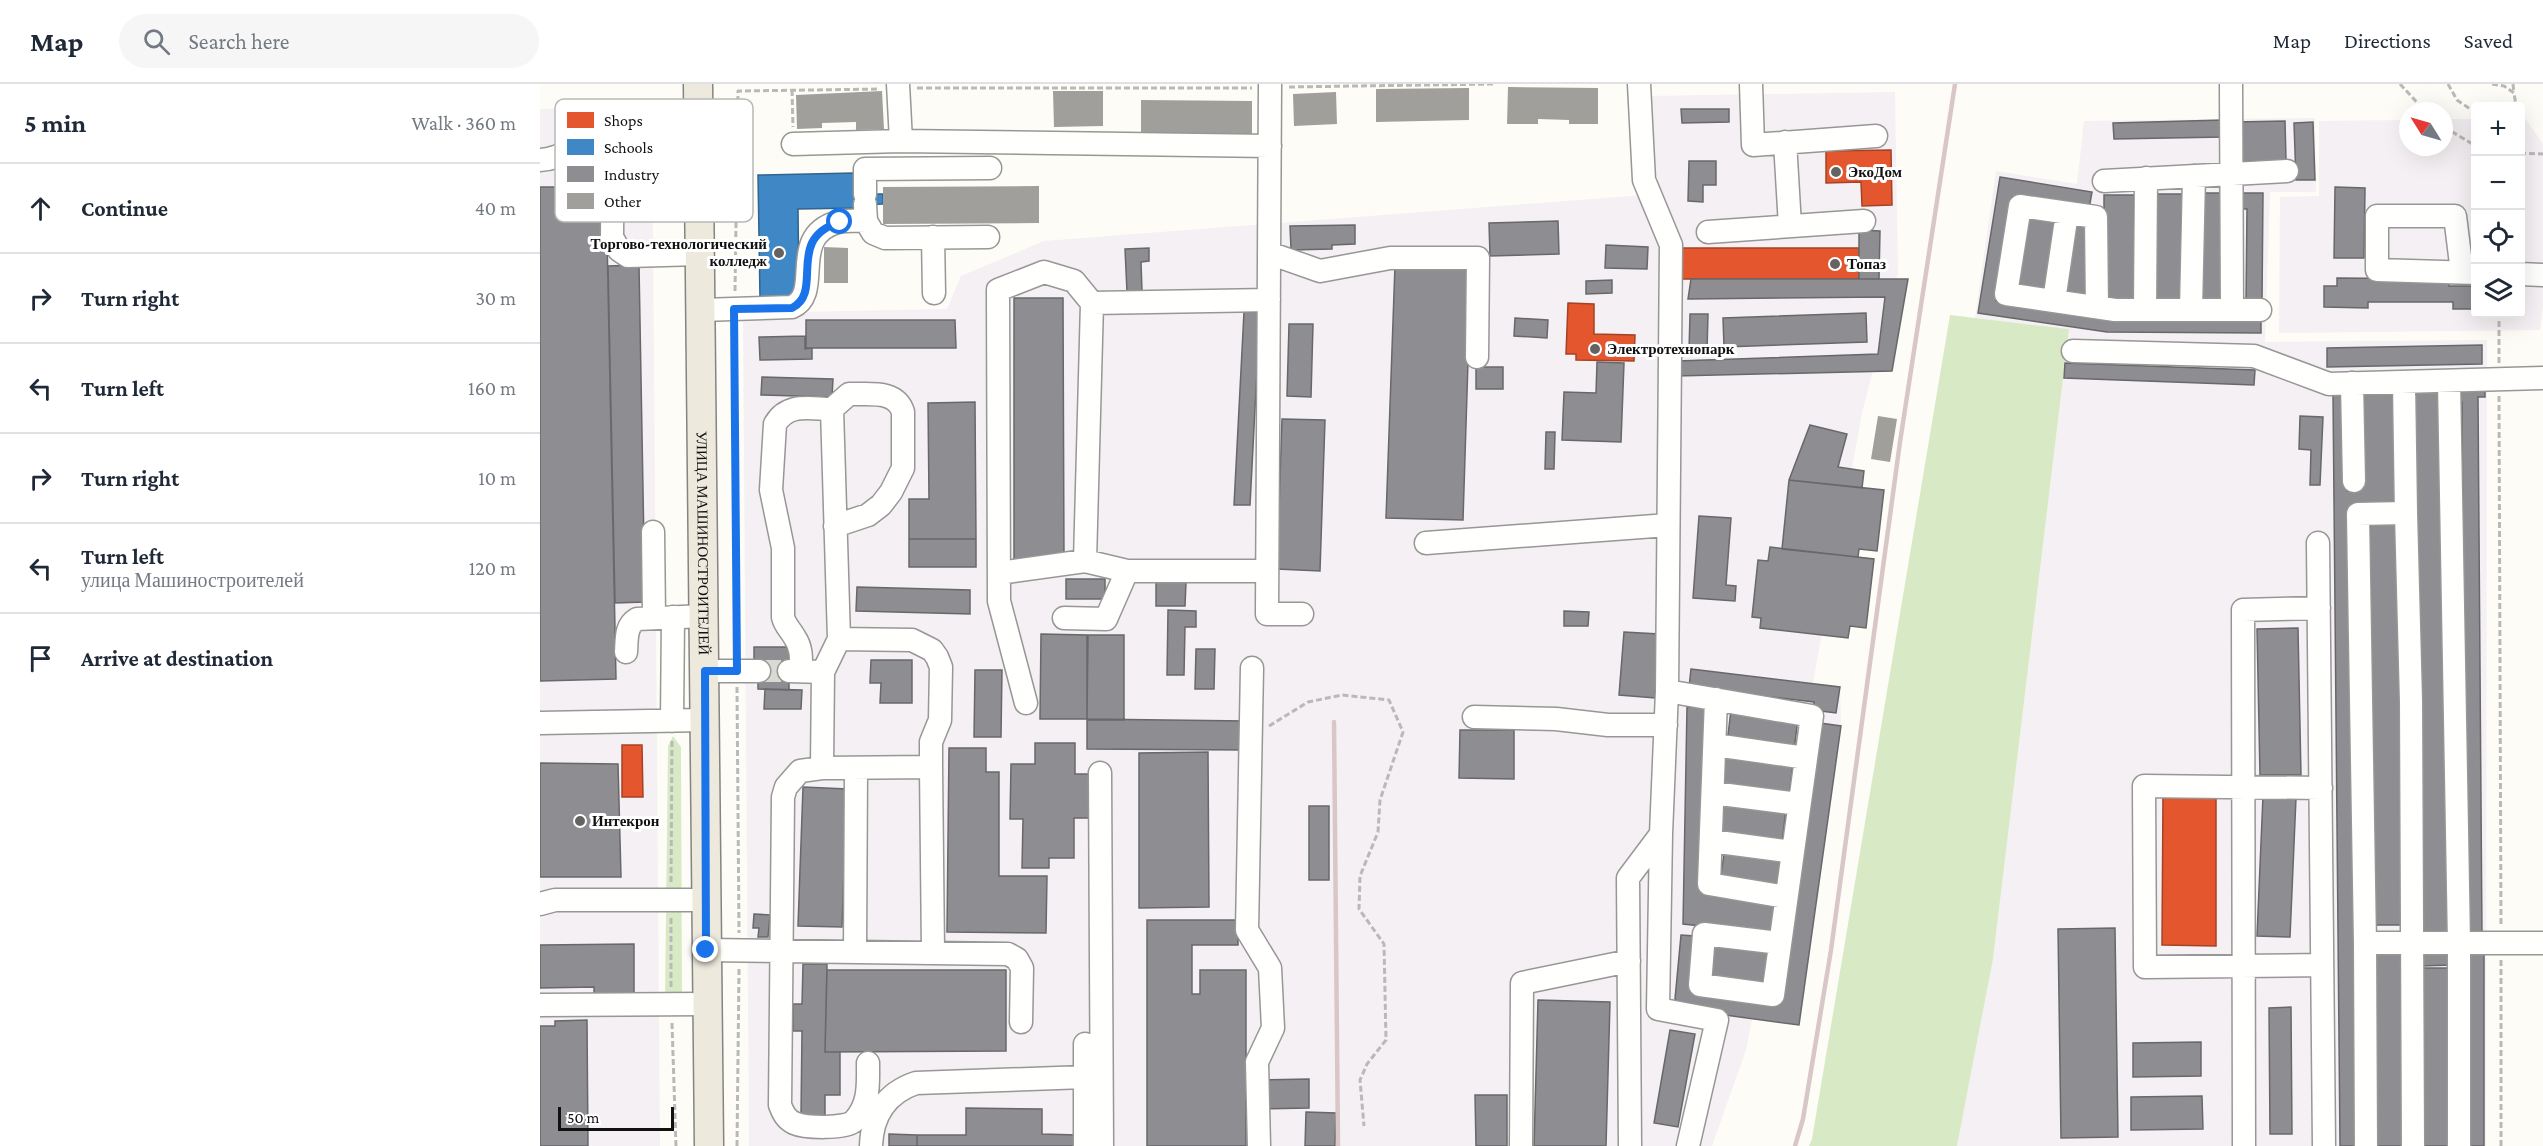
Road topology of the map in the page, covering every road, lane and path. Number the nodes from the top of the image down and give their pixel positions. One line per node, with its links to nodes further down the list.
1 (698, 84): 14 (main road, УЛИЦА МАШИНОСТРОИТЕЛЕЙ)
2 (1494, 84): 11 (path)
3 (1639, 84): 72 (street)
4 (1751, 84): 22 (street)
5 (2231, 84): 32 (street)
6 (2400, 84): 16 (path)
7 (2448, 84): 18 (path)
8 (2492, 84): 13 (path)
9 (2513, 84): 13 (path)
10 (898, 86): 11 (path); 12 (path); 21 (street)
11 (1270, 86): 25 (street)
12 (792, 90): 15 (path); 23 (path)
13 (2514, 93): 17 (path)
14 (698, 99)
15 (738, 99)
16 (2417, 102)
17 (2515, 102)
18 (2471, 109)
19 (2453, 133): 24 (path)
20 (1876, 136): 22 (street)
21 (901, 141): 23 (street); 25 (street)
22 (1785, 142): 42 (street)
23 (793, 144)
24 (2471, 144)
25 (1270, 146): 46 (street)
26 (2525, 153): 27 (path)
27 (2543, 154)
28 (555, 156): 29 (street)
29 (540, 160)
30 (990, 168): 36 (street)
31 (2287, 171): 32 (street)
32 (2231, 174): 33 (street); 59 (street)
33 (2194, 176): 34 (street); 58 (street)
34 (2146, 178): 35 (street); 57 (street)
35 (2104, 180)
36 (866, 206): 44 (street); 55 (street)
37 (2067, 213): 52 (street); 52 (street); 54 (street)
38 (1864, 220): 42 (street)
39 (612, 222): 47 (street)
40 (700, 222): 47 (main road, УЛИЦА МАШИНОСТРОИТЕЛЕЙ)
41 (736, 222): 55 (path)
42 (1790, 226): 43 (street)
43 (1708, 232)
44 (933, 237): 45 (street); 50 (street)
45 (988, 237)
46 (1269, 253): 51 (street); 63 (street)
47 (700, 254): 56 (main road, УЛИЦА МАШИНОСТРОИТЕЛЕЙ)
48 (2525, 274): 49 (street)
49 (2543, 275)
50 (934, 293)
51 (1269, 300): 53 (street); 79 (street)
52 (2054, 301): 54 (street)
53 (1092, 303): 77 (street); 80 (street)
54 (2097, 307): 57 (street)
55 (734, 309): 56 (street); 90 (path)
56 (701, 310): 83 (main road, УЛИЦА МАШИНОСТРОИТЕЛЕЙ)
57 (2145, 310): 58 (street)
58 (2191, 310): 59 (street)
59 (2232, 310): 60 (street)
60 (2260, 310)
61 (2499, 318): 65 (path)
62 (2073, 351): 68 (street)
63 (1477, 357)
64 (2543, 378): 65 (street)
65 (2499, 380): 66 (street); 122 (path)
66 (2449, 381): 67 (street); 121 (street)
67 (2404, 382): 68 (street); 71 (street)
68 (2352, 383): 70 (street)
69 (832, 409): 73 (street); 73 (street); 91 (street)
70 (2354, 481)
71 (2406, 513): 119 (street); 120 (street)
72 (1668, 525): 75 (street); 92 (street)
73 (835, 526): 86 (street)
74 (653, 532): 84 (street)
75 (1426, 543)
76 (2319, 543): 81 (street)
77 (1085, 561): 78 (street); 80 (street)
78 (1127, 571): 79 (street); 85 (street)
79 (1267, 571): 82 (street)
80 (999, 573): 94 (street)
81 (2319, 608): 107 (street); 108 (street)
82 (1302, 614)
83 (704, 616): 84 (street); 89 (main road, УЛИЦА МАШИНОСТРОИТЕЛЕЙ)
84 (663, 617): 87 (street); 97 (street)
85 (1064, 618)
86 (839, 639): 91 (street); 103 (street)
87 (626, 652)
88 (1252, 668): 100 (street)
89 (705, 671): 90 (street); 96 (main road, УЛИЦА МАШИНОСТРОИТЕЛЕЙ)
90 (748, 671): 125 (path)
91 (823, 672): 104 (street)
92 (1667, 691): 93 (street); 99 (street)
93 (1716, 699): 101 (street); 102 (street)
94 (1026, 703)
95 (1474, 717): 99 (street)
96 (704, 720): 97 (street); 116 (main road, УЛИЦА МАШИНОСТРОИТЕЛЕЙ)
97 (672, 721): 98 (street); 115 (path)
98 (540, 723)
99 (1666, 725): 111 (street)
100 (1252, 736): 139 (path); 146 (street)
101 (1715, 745): 102 (street); 109 (street)
102 (1806, 758): 110 (street)
103 (931, 767): 105 (street); 128 (street)
104 (822, 768): 105 (street); 126 (street)
105 (856, 768): 127 (street)
106 (1101, 773): 145 (street)
107 (2243, 787): 108 (street); 131 (street); 131 (street)
108 (2321, 788): 130 (street)
109 (1713, 793): 110 (street); 112 (street)
110 (1799, 804): 113 (street)
111 (1661, 834): 129 (street); 149 (street)
112 (1711, 841): 113 (street); 114 (street)
113 (1792, 852): 114 (street)
114 (1786, 897): 118 (street)
115 (671, 900): 116 (street); 117 (street); 132 (path)
116 (707, 900): 124 (main road, УЛИЦА МАШИНОСТРОИТЕЛЕЙ)
117 (540, 904)
118 (1780, 943)
119 (2365, 943): 120 (street); 152 (street)
120 (2413, 943): 121 (street); 153 (street)
121 (2459, 943): 122 (street); 154 (street)
122 (2501, 943): 123 (street); 155 (path)
123 (2543, 943)
124 (706, 950): 125 (street); 133 (main road, УЛИЦА МАШИНОСТРОИТЕЛЕЙ)
125 (739, 951): 126 (street); 142 (path)
126 (780, 951): 127 (street); 137 (street)
127 (855, 952): 128 (street)
128 (933, 953): 135 (street)
129 (1629, 961): 147 (street); 148 (street)
130 (2322, 965): 131 (street); 151 (street)
131 (2243, 966): 150 (street)
132 (671, 1004): 133 (street); 134 (street); 140 (path)
133 (707, 1004): 141 (main road, УЛИЦА МАШИНОСТРОИТЕЛЕЙ)
134 (540, 1005)
135 (1021, 1023)
136 (1085, 1044): 138 (street)
137 (868, 1063)
138 (1085, 1077): 143 (street); 144 (street)
139 (1364, 1126)
140 (676, 1146)
141 (709, 1146)
142 (737, 1146)
143 (871, 1146)
144 (1085, 1146)
145 (1102, 1146)
146 (1260, 1146)
147 (1521, 1146)
148 (1630, 1146)
149 (1688, 1146)
150 (2244, 1146)
151 (2324, 1146)
152 (2366, 1146)
153 (2413, 1146)
154 (2459, 1146)
155 (2501, 1146)

